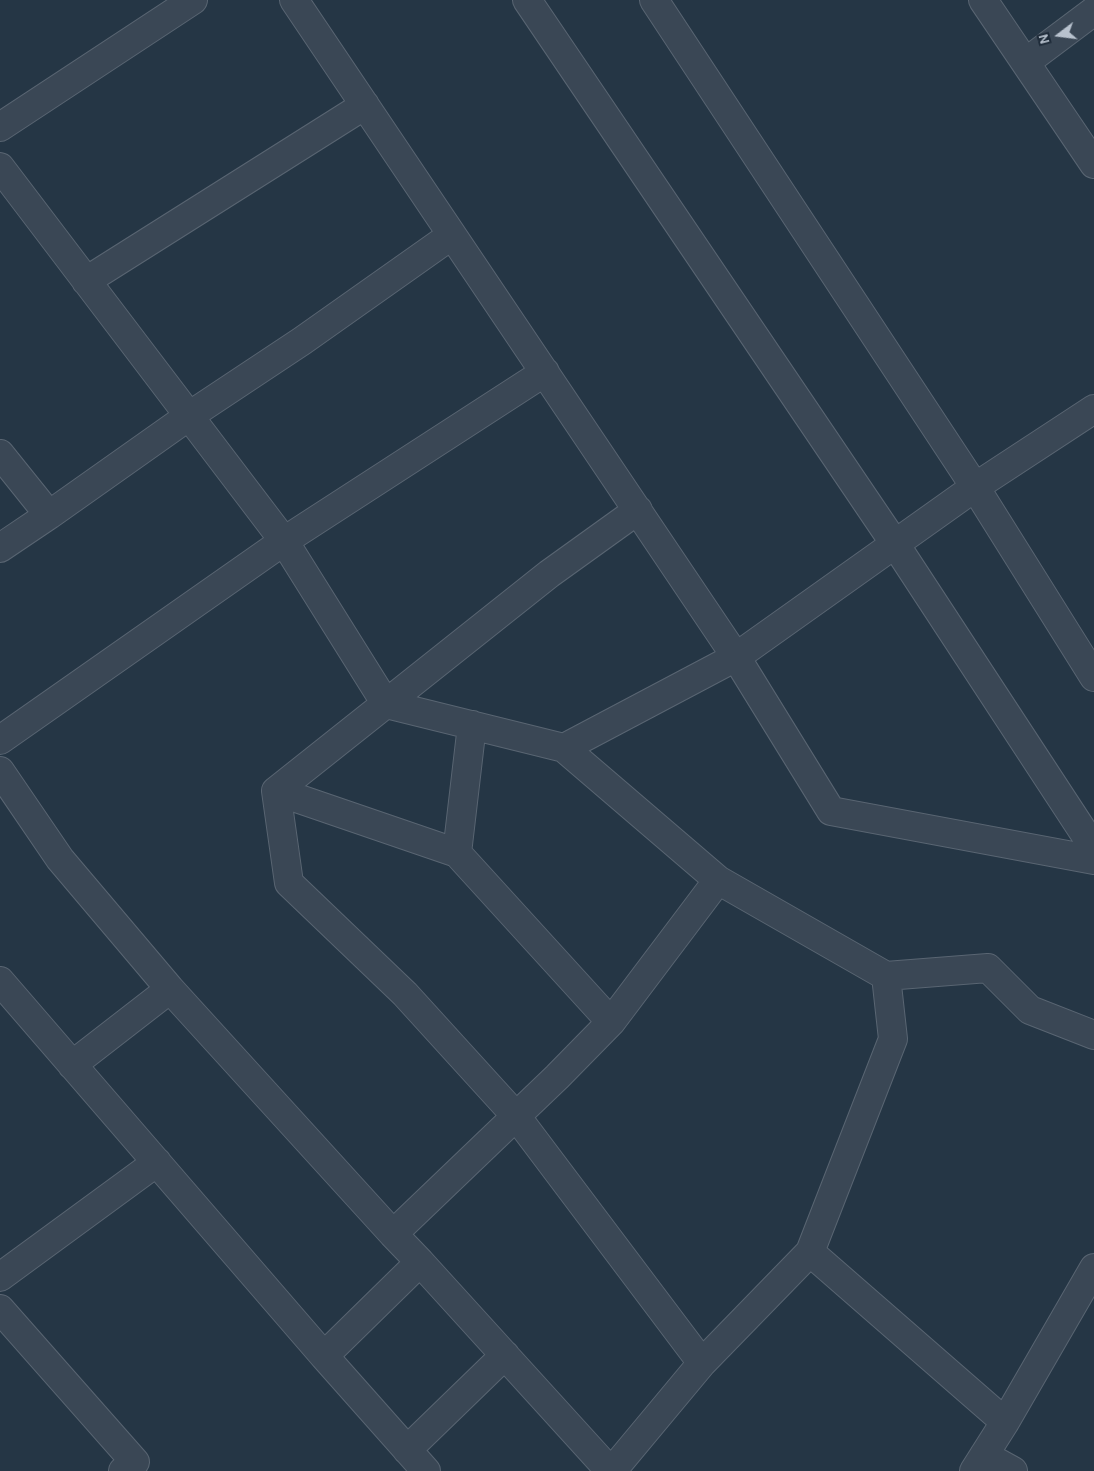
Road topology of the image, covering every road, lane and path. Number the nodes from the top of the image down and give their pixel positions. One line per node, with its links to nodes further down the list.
1 (193, 0): 9 (street)
2 (294, 0): 8 (street)
3 (527, 0): 22 (street)
4 (654, 0): 18 (street)
5 (983, 0): 7 (street)
6 (1094, 12): 7 (street)
7 (1026, 62): 10 (street)
8 (365, 105): 12 (street); 13 (street)
9 (0, 127)
10 (1094, 164)
11 (0, 167): 13 (street)
12 (452, 235): 14 (street); 16 (street)
13 (86, 281): 16 (street)
14 (545, 372): 19 (street); 21 (street)
15 (1094, 409): 18 (street)
16 (188, 416): 20 (street); 21 (street)
17 (0, 454): 20 (street)
18 (975, 487): 22 (street); 25 (street)
19 (638, 510): 24 (street); 26 (street)
20 (50, 516): 23 (street)
21 (284, 541): 26 (street); 28 (street)
22 (895, 544): 24 (street); 32 (street)
23 (0, 548)
24 (736, 657): 29 (street); 34 (street)
25 (1094, 678)
26 (386, 704): 27 (street); 31 (street)
27 (472, 725): 29 (street); 33 (street)
28 (0, 740)
29 (564, 748): 35 (street)
30 (0, 771): 38 (street)
31 (276, 791): 33 (street); 42 (street)
32 (1094, 848)
33 (457, 853): 39 (street)
34 (1094, 860)
35 (718, 880): 36 (street); 39 (street)
36 (886, 976): 40 (street); 45 (street)
37 (0, 981): 41 (street)
38 (170, 989): 41 (street); 44 (street)
39 (611, 1022): 42 (street)
40 (1094, 1035)
41 (72, 1065): 43 (street)
42 (516, 1116): 44 (street); 52 (street)
43 (157, 1162): 48 (street); 51 (street)
44 (393, 1234): 46 (street)
45 (810, 1252): 52 (street); 53 (street)
46 (420, 1262): 50 (street); 51 (street)
47 (1094, 1268): 53 (street)
48 (0, 1277)
49 (0, 1309): 56 (street)
50 (505, 1355): 54 (street); 58 (street)
51 (324, 1356): 54 (street)
52 (702, 1364): 58 (street)
53 (1005, 1422): 55 (street)
54 (407, 1450): 57 (street)
55 (979, 1463): 59 (street)
56 (134, 1468)
57 (426, 1471)
58 (611, 1471)
59 (1013, 1471)

